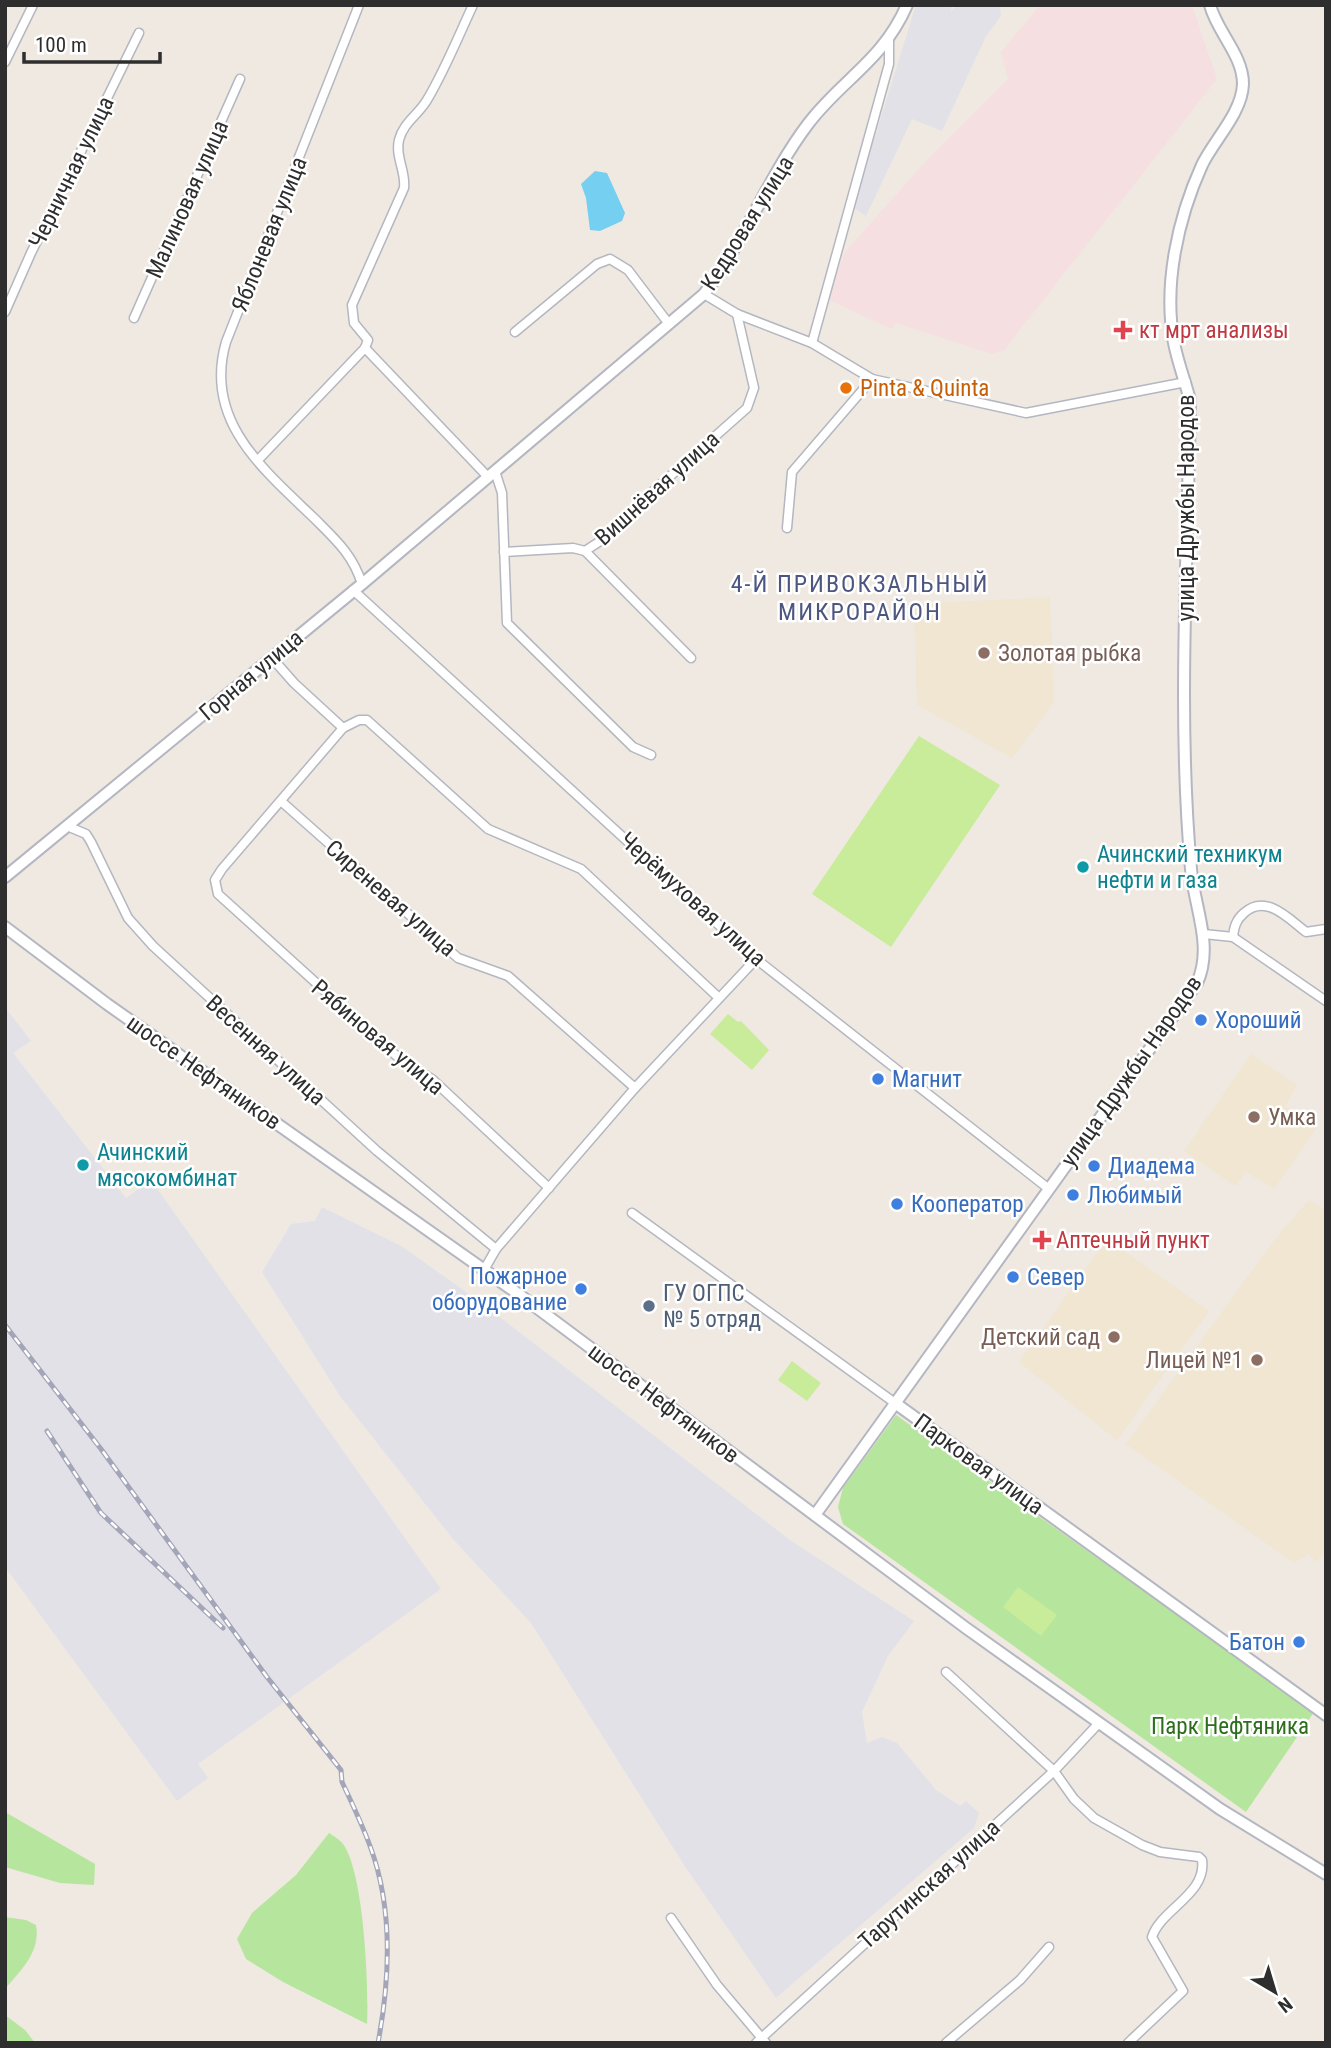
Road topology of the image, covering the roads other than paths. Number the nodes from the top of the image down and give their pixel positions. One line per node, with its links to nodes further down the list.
1 (33, 5): 8 (street)
2 (359, 5): 20 (street, Яблоневая улица)
3 (473, 5): 17 (street)
4 (907, 5): 7 (street, Кедровая улица)
5 (1210, 5): 19 (street, улица Дружбы Народов)
6 (139, 33): 11 (street, Черничная улица)
7 (889, 40): 10 (street, Кедровая улица); 16 (street)
8 (5, 62)
9 (240, 79): 13 (street, Малиновая улица)
10 (704, 294): 12 (street); 14 (street, Кедровая улица)
11 (5, 312)
12 (737, 314): 16 (street); 23 (street, Вишнёвая улица)
13 (134, 318)
14 (669, 324): 15 (street); 21 (street, Кедровая улица)
15 (515, 332)
16 (812, 343): 18 (street)
17 (365, 348): 20 (street); 21 (street)
18 (872, 379): 19 (street); 22 (street)
19 (1186, 382): 35 (street, улица Дружбы Народов)
20 (258, 460): 25 (street, Черёмуховая улица)
21 (492, 474): 24 (street); 25 (street, Горная улица)
22 (787, 528)
23 (585, 551): 24 (street, Вишнёвая улица); 27 (street)
24 (504, 552): 29 (street)
25 (358, 587): 26 (street, Горная улица); 37 (street, Черёмуховая улица)
26 (272, 658): 28 (street); 31 (street, Горная улица)
27 (691, 658)
28 (343, 728): 30 (street); 38 (street)
29 (651, 755)
30 (282, 802): 40 (street, Сиреневая улица); 41 (street, Рябиновая улица)
31 (67, 826): 32 (street, Горная улица); 44 (street, Весенняя улица)
32 (5, 877)
33 (5, 927): 45 (street, шоссе Нефтяников)
34 (1326, 929): 36 (street)
35 (1204, 934): 36 (street); 42 (street, улица Дружбы Народов)
36 (1233, 937): 39 (street)
37 (756, 959): 38 (street); 42 (street, Черёмуховая улица)
38 (719, 998): 40 (street)
39 (1326, 1001)
40 (635, 1088): 41 (street)
41 (549, 1188): 44 (street)
42 (1049, 1189): 46 (street, улица Дружбы Народов)
43 (632, 1213): 46 (street, Парковая улица)
44 (496, 1249): 45 (street)
45 (484, 1270): 47 (street, шоссе Нефтяников)
46 (895, 1403): 47 (street, улица Дружбы Народов); 49 (street, Парковая улица)
47 (815, 1515): 50 (street, шоссе Нефтяников)
48 (946, 1672): 51 (street)
49 (1326, 1715)
50 (1099, 1723): 51 (street, Тарутинская улица); 52 (street, шоссе Нефтяников)
51 (1054, 1771): 55 (street, Тарутинская улица); 57 (street)
52 (1326, 1874)
53 (671, 1918): 55 (street)
54 (1049, 1947): 56 (street)
55 (761, 2041)
56 (946, 2043)
57 (1128, 2043)

